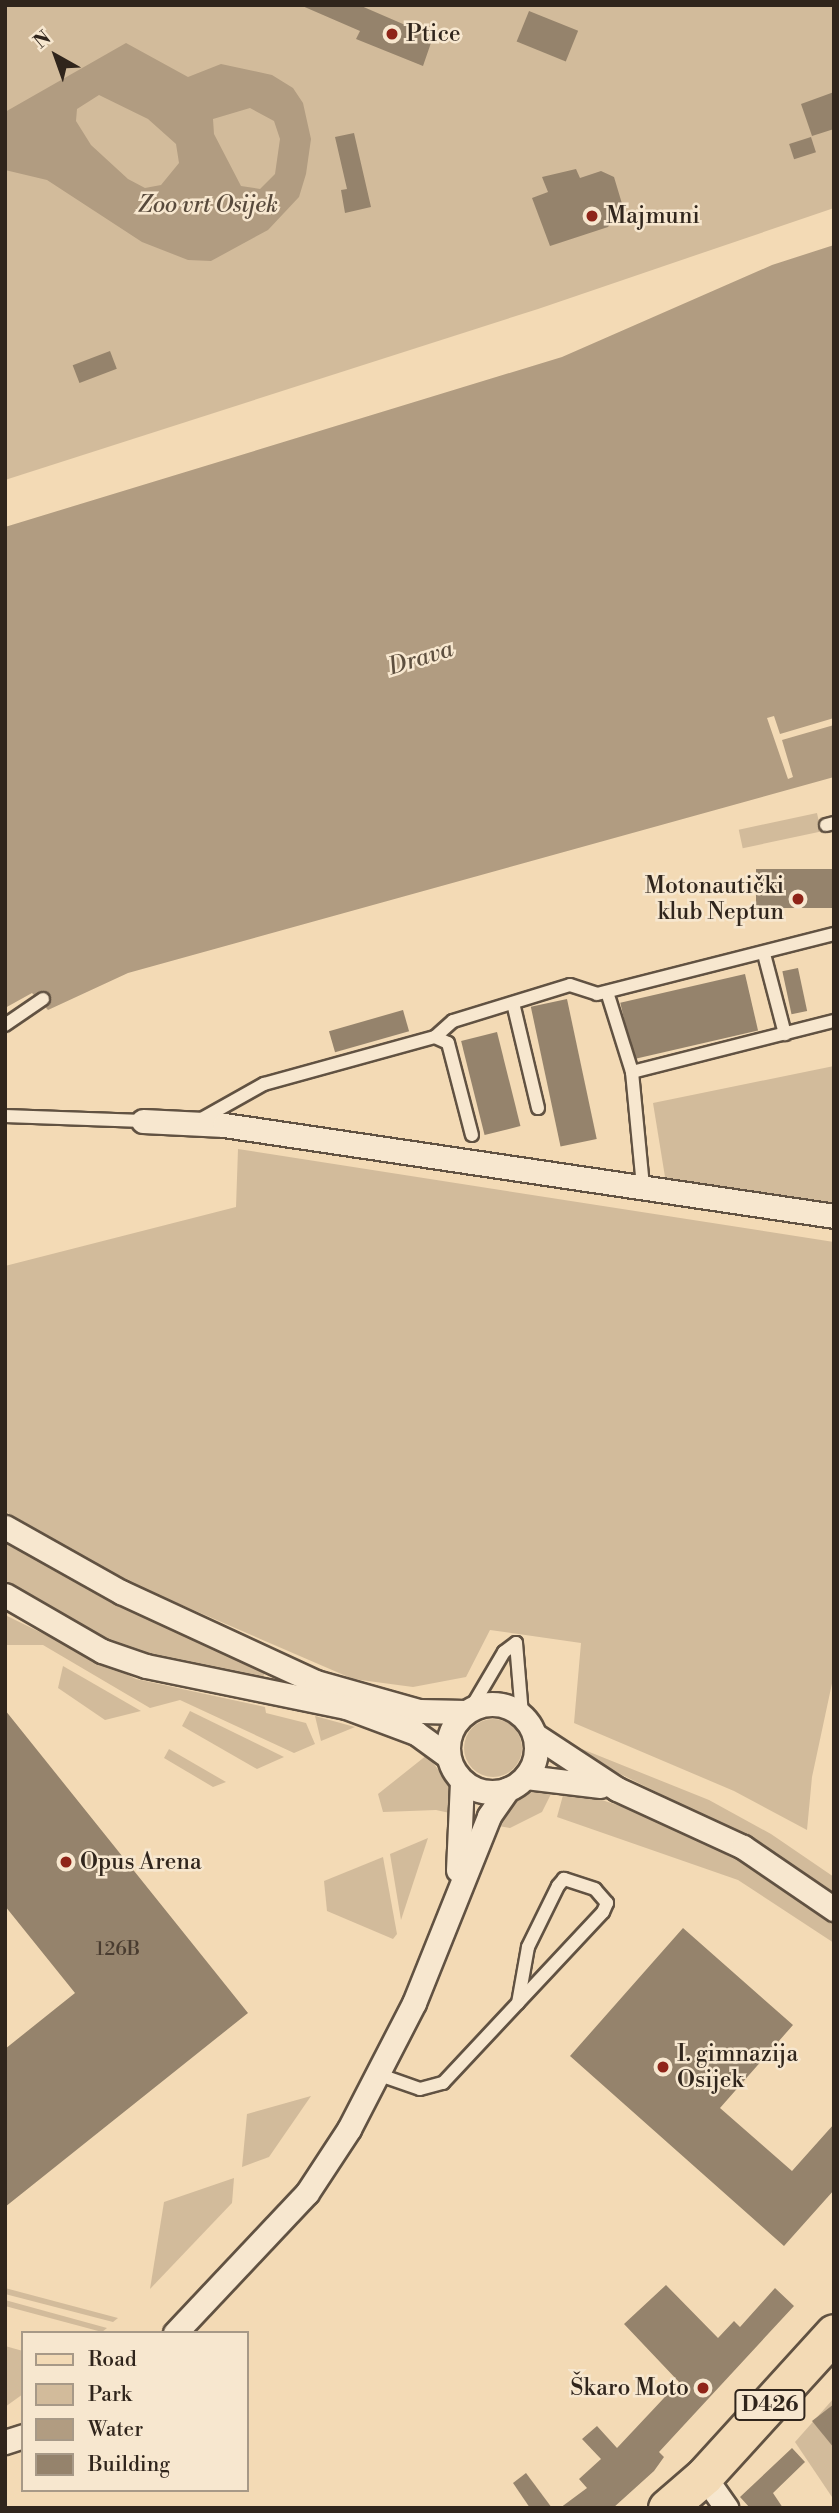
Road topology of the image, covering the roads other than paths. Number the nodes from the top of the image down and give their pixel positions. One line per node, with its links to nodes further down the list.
1 (834, 934): 2 (lane)
2 (764, 954): 3 (lane); 8 (lane)
3 (607, 992): 5 (lane); 10 (lane)
4 (43, 999): 7 (lane)
5 (513, 1003): 9 (lane); 11 (lane)
6 (834, 1021): 8 (lane)
7 (5, 1025)
8 (785, 1034): 10 (lane)
9 (435, 1037): 14 (lane); 15 (lane)
10 (632, 1072): 16 (lane)
11 (538, 1108)
12 (5, 1116): 13 (lane)
13 (143, 1121): 14 (street)
14 (195, 1124): 16 (street)
15 (472, 1135)
16 (643, 1187): 17 (street)
17 (834, 1216)
18 (5, 1527): 20 (street)
19 (5, 1595): 23 (street)
20 (468, 1710): 21 (street); 21 (lane); 23 (street)
21 (522, 1715): 22 (street)
22 (535, 1735): 25 (street); 26 (street)
23 (448, 1756): 24 (street)
24 (462, 1781): 25 (street); 27 (street)
25 (517, 1783): 26 (street); 27 (street)
26 (617, 1789): 28 (street)
27 (454, 1901): 30 (street)
28 (834, 1909)
29 (518, 2003): 29 (lane); 30 (lane)
30 (380, 2075): 31 (street)
31 (177, 2331)
32 (834, 2333): 33 (main road, D426)
33 (704, 2476): 34 (main road, D426); 35 (street)
34 (667, 2508)
35 (726, 2508)

